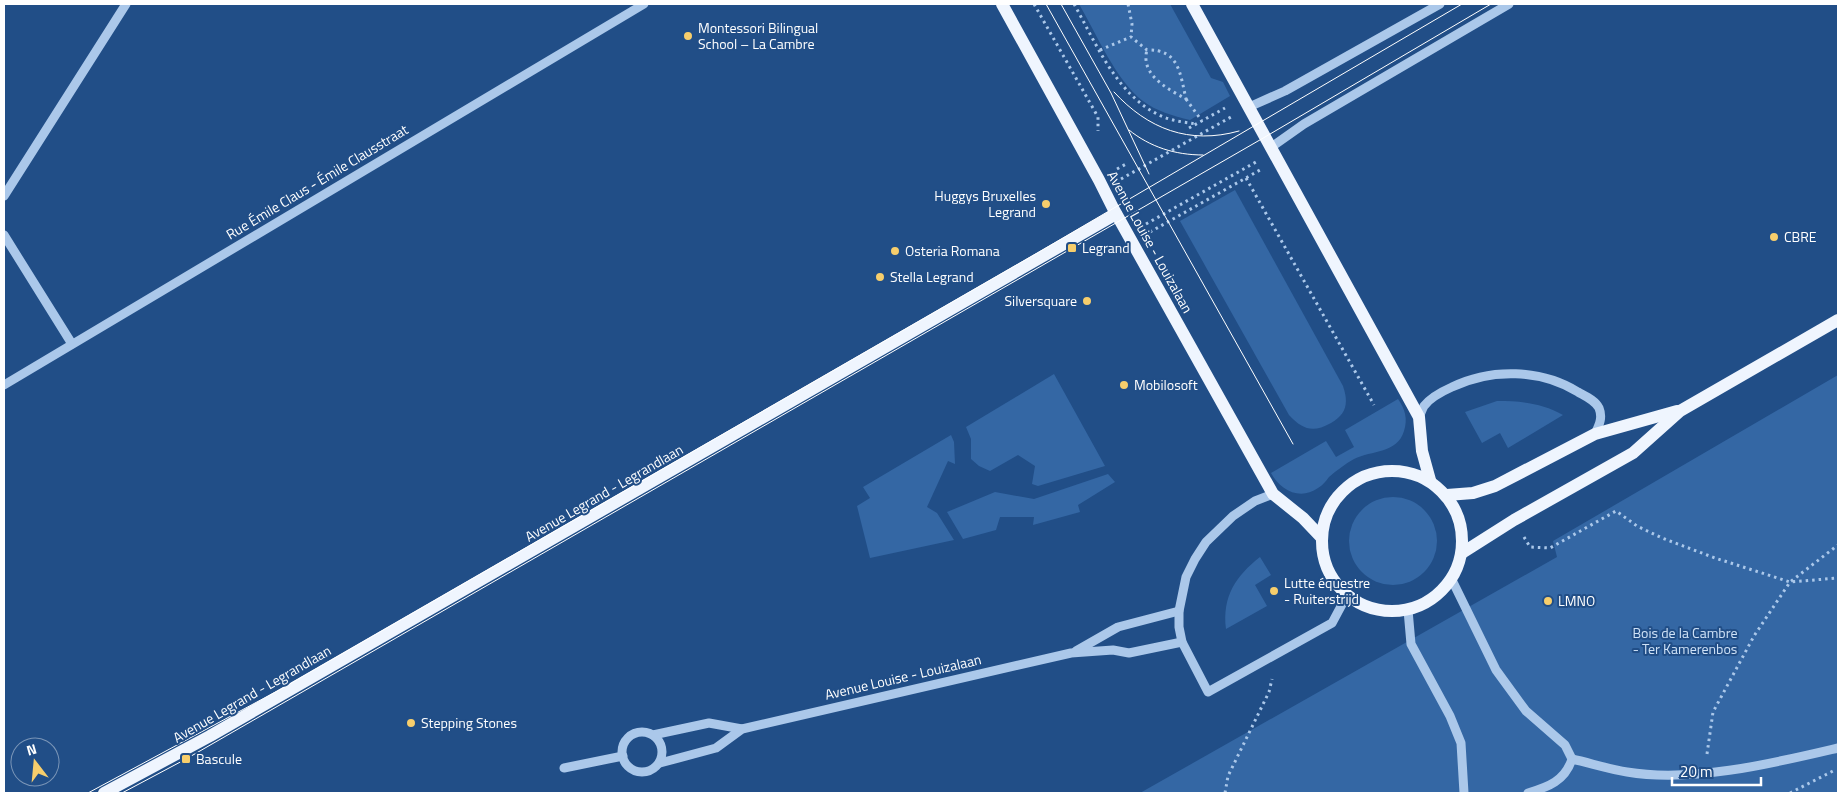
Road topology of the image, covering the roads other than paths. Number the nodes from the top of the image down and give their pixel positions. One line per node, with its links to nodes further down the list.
1 (126, 4): 9 (street)
2 (644, 4): 13 (street, Rue Émile Claus - Émile Clausstraat)
3 (1002, 4): 10 (main road, Avenue Louise - Louizalaan)
4 (1192, 4): 7 (main road)
5 (1440, 4): 7 (street)
6 (1510, 4): 8 (street)
7 (1249, 107): 8 (main road)
8 (1270, 148): 16 (main road)
9 (4, 196)
10 (1116, 214): 19 (main road, Avenue Louise - Louizalaan); 36 (main road, Avenue Legrand - Legrandlaan)
11 (4, 236): 13 (street)
12 (1838, 320): 15 (main road)
13 (72, 344): 14 (street, Rue Émile Claus - Émile Clausstraat)
14 (4, 385)
15 (1680, 411): 17 (main road); 22 (main road)
16 (1419, 417): 17 (street); 18 (main road)
17 (1595, 434): 20 (main road)
18 (1430, 480): 20 (main road); 21 (main road)
19 (1273, 494): 21 (main road, Avenue Louise - Louizalaan); 26 (street)
20 (1447, 495): 22 (main road)
21 (1322, 538): 24 (main road)
22 (1462, 553): 23 (main road)
23 (1452, 580): 25 (main road); 33 (street)
24 (1347, 595): 25 (main road); 27 (street)
25 (1408, 610): 37 (street)
26 (1179, 611): 27 (street); 28 (street, Avenue Louise - Louizalaan)
27 (1182, 642): 28 (street, Avenue Louise - Louizalaan)
28 (1071, 653): 29 (street, Avenue Louise - Louizalaan)
29 (742, 729): 30 (street, Avenue Louise - Louizalaan); 34 (street, Avenue Louise - Louizalaan)
30 (653, 735): 32 (street, Avenue Louise - Louizalaan); 34 (street)
31 (1838, 748): 33 (street)
32 (623, 756): 34 (street, Avenue Louise - Louizalaan); 35 (street)
33 (1572, 759): 38 (street)
34 (660, 763)
35 (564, 768)
36 (104, 793)
37 (1464, 793)
38 (1528, 793)

